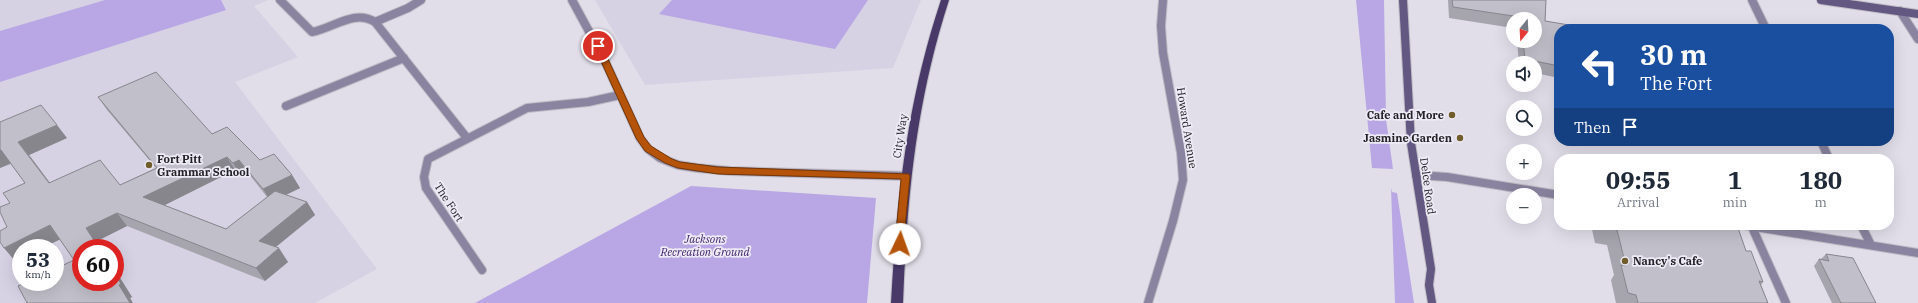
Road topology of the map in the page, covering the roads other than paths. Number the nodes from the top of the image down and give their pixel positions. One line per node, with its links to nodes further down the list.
1 (280, 0): 11 (street)
2 (421, 0): 11 (street)
3 (572, 0): 15 (street)
4 (945, 0): 19 (main road, City Way)
5 (1163, 0): 28 (street, Howard Avenue)
6 (1403, 0): 18 (street, Delce Road)
7 (1752, 0): 12 (street)
8 (1821, 0): 9 (street)
9 (1900, 11): 10 (street); 13 (street)
10 (1918, 14)
11 (375, 22): 14 (street)
12 (1764, 24)
13 (1918, 39)
14 (404, 58): 16 (street); 17 (street)
15 (620, 95): 17 (street, The Fort); 19 (street)
16 (286, 106)
17 (467, 138): 26 (street, The Fort)
18 (1416, 175): 20 (street); 29 (street, Delce Road)
19 (906, 176): 27 (main road, City Way)
20 (1554, 194)
21 (1750, 230): 30 (street)
22 (1774, 230): 24 (street)
23 (1864, 230): 24 (street)
24 (1871, 245): 25 (street)
25 (1918, 253)
26 (482, 270)
27 (897, 303)
28 (1148, 303)
29 (1432, 303)
30 (1786, 303)

